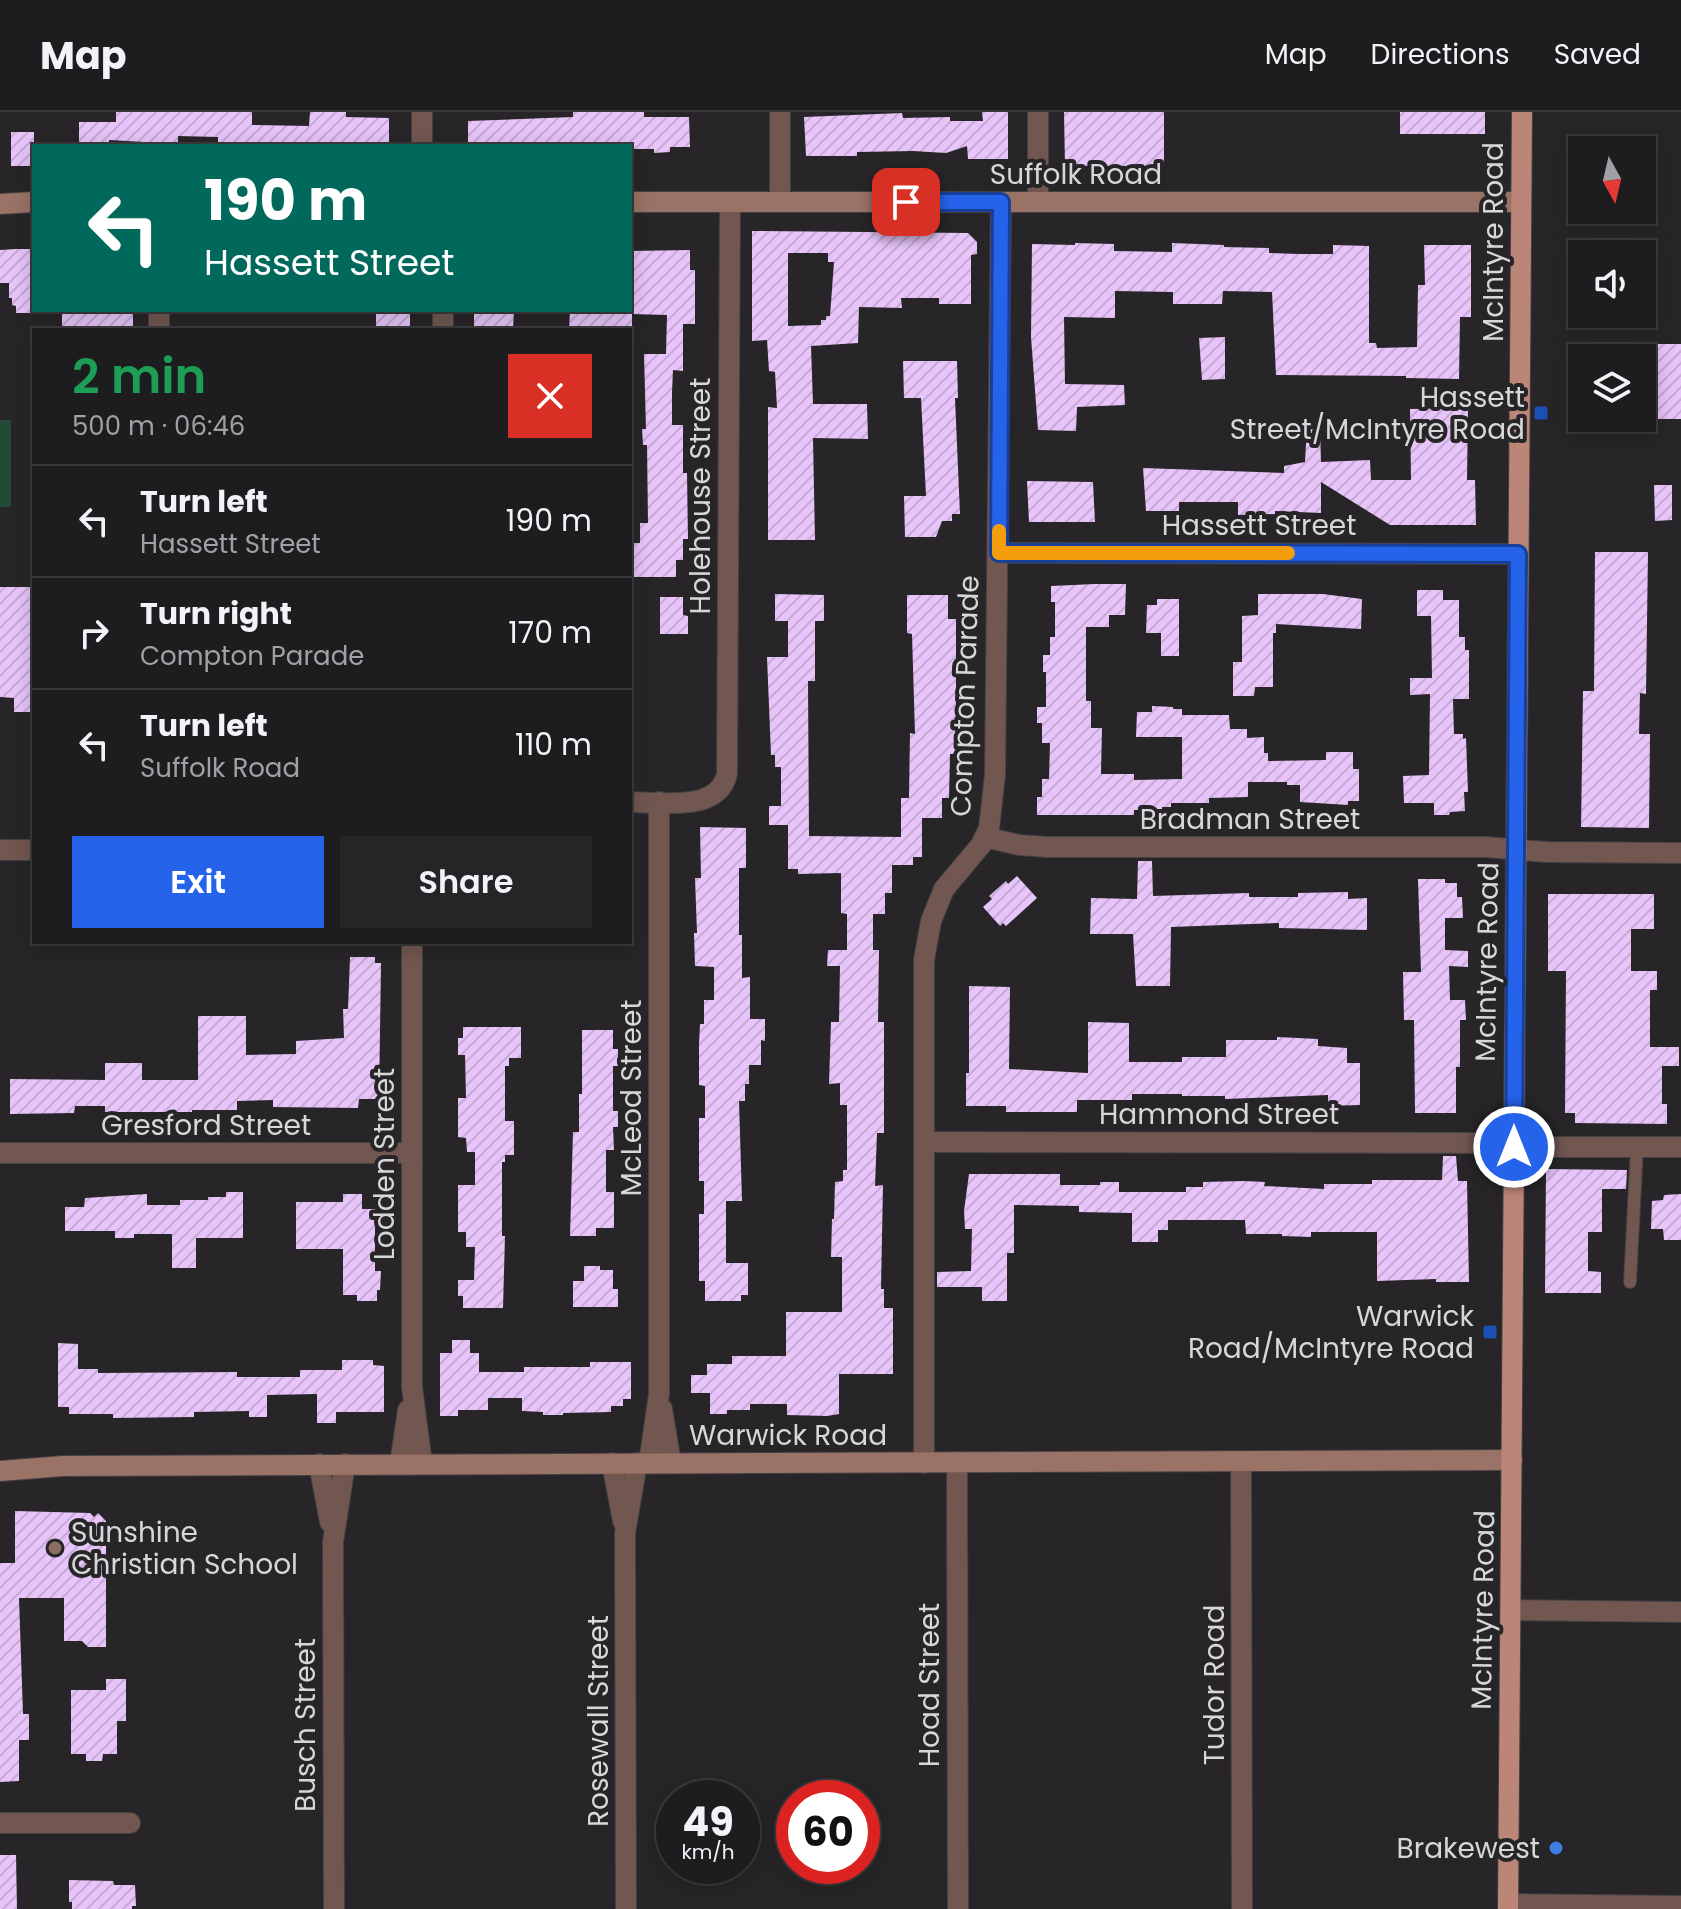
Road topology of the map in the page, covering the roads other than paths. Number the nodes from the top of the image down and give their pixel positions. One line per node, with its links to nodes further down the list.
1 (422, 112): 5 (street)
2 (780, 112): 10 (street)
3 (1038, 112): 12 (street)
4 (1522, 112): 13 (main road, McIntyre Road)
5 (422, 144)
6 (0, 201): 7 (street)
7 (29, 202)
8 (632, 202): 9 (street, Suffolk Road)
9 (730, 202): 10 (street, Suffolk Road); 17 (street, Holehouse Street)
10 (780, 202): 11 (street, Suffolk Road)
11 (1001, 202): 12 (street, Suffolk Road); 14 (street, Compton Parade)
12 (1038, 202): 13 (street, Suffolk Road)
13 (1521, 202): 15 (main road, McIntyre Road)
14 (999, 553): 15 (street, Hassett Street); 18 (street, Compton Parade)
15 (1518, 554): 21 (main road, McIntyre Road)
16 (632, 802): 17 (street)
17 (659, 802): 32 (street, McLeod Street)
18 (985, 837): 21 (street, Bradman Street); 24 (street, Compton Parade)
19 (0, 850): 20 (street)
20 (32, 850)
21 (1516, 850): 22 (street, Bradman Street); 25 (main road, McIntyre Road)
22 (1681, 853)
23 (412, 944): 29 (street, Lodden Street)
24 (925, 1142): 25 (street, Hammond Street); 40 (street, Compton Parade)
25 (1514, 1145): 26 (street, Hammond Street); 34 (main road, McIntyre Road)
26 (1637, 1147): 27 (street, Hammond Street); 30 (lane)
27 (1681, 1147)
28 (0, 1153): 29 (street, Gresford Street)
29 (412, 1153): 31 (street, Lodden Street)
30 (1630, 1282)
31 (412, 1387): 43 (street, Lodden Street); 44 (street, Lodden Street)
32 (659, 1394): 38 (street, McLeod Street); 39 (street, McLeod Street)
33 (0, 1459): 45 (street, Warwick Road)
34 (1512, 1460): 35 (street, Warwick Road); 49 (main road, McIntyre Road)
35 (1241, 1461): 36 (street, Warwick Road); 58 (street, Tudor Road)
36 (957, 1462): 40 (street, Warwick Road); 57 (street, Hoad Street)
37 (612, 1463): 38 (street, Warwick Road); 44 (street, Warwick Road); 47 (street, Rosewall Street)
38 (643, 1463): 39 (street, Warwick Road); 47 (street, Rosewall Street)
39 (671, 1463): 40 (street, Warwick Road)
40 (924, 1463)
41 (319, 1464): 42 (street, Warwick Road); 45 (street, Warwick Road); 48 (street, Busch Street)
42 (345, 1464): 43 (street, Warwick Road); 48 (street, Busch Street)
43 (400, 1464): 44 (street, Warwick Road)
44 (422, 1464)
45 (63, 1466): 46 (street, Warwick Road)
46 (0, 1471)
47 (625, 1533): 56 (street, Rosewall Street)
48 (333, 1542): 55 (street, Busch Street)
49 (1511, 1610): 50 (street); 54 (main road, McIntyre Road)
50 (1681, 1612)
51 (0, 1823): 52 (street)
52 (130, 1823)
53 (1681, 1906): 54 (street)
54 (1508, 1907)
55 (334, 1909)
56 (626, 1909)
57 (958, 1909)
58 (1242, 1909)

